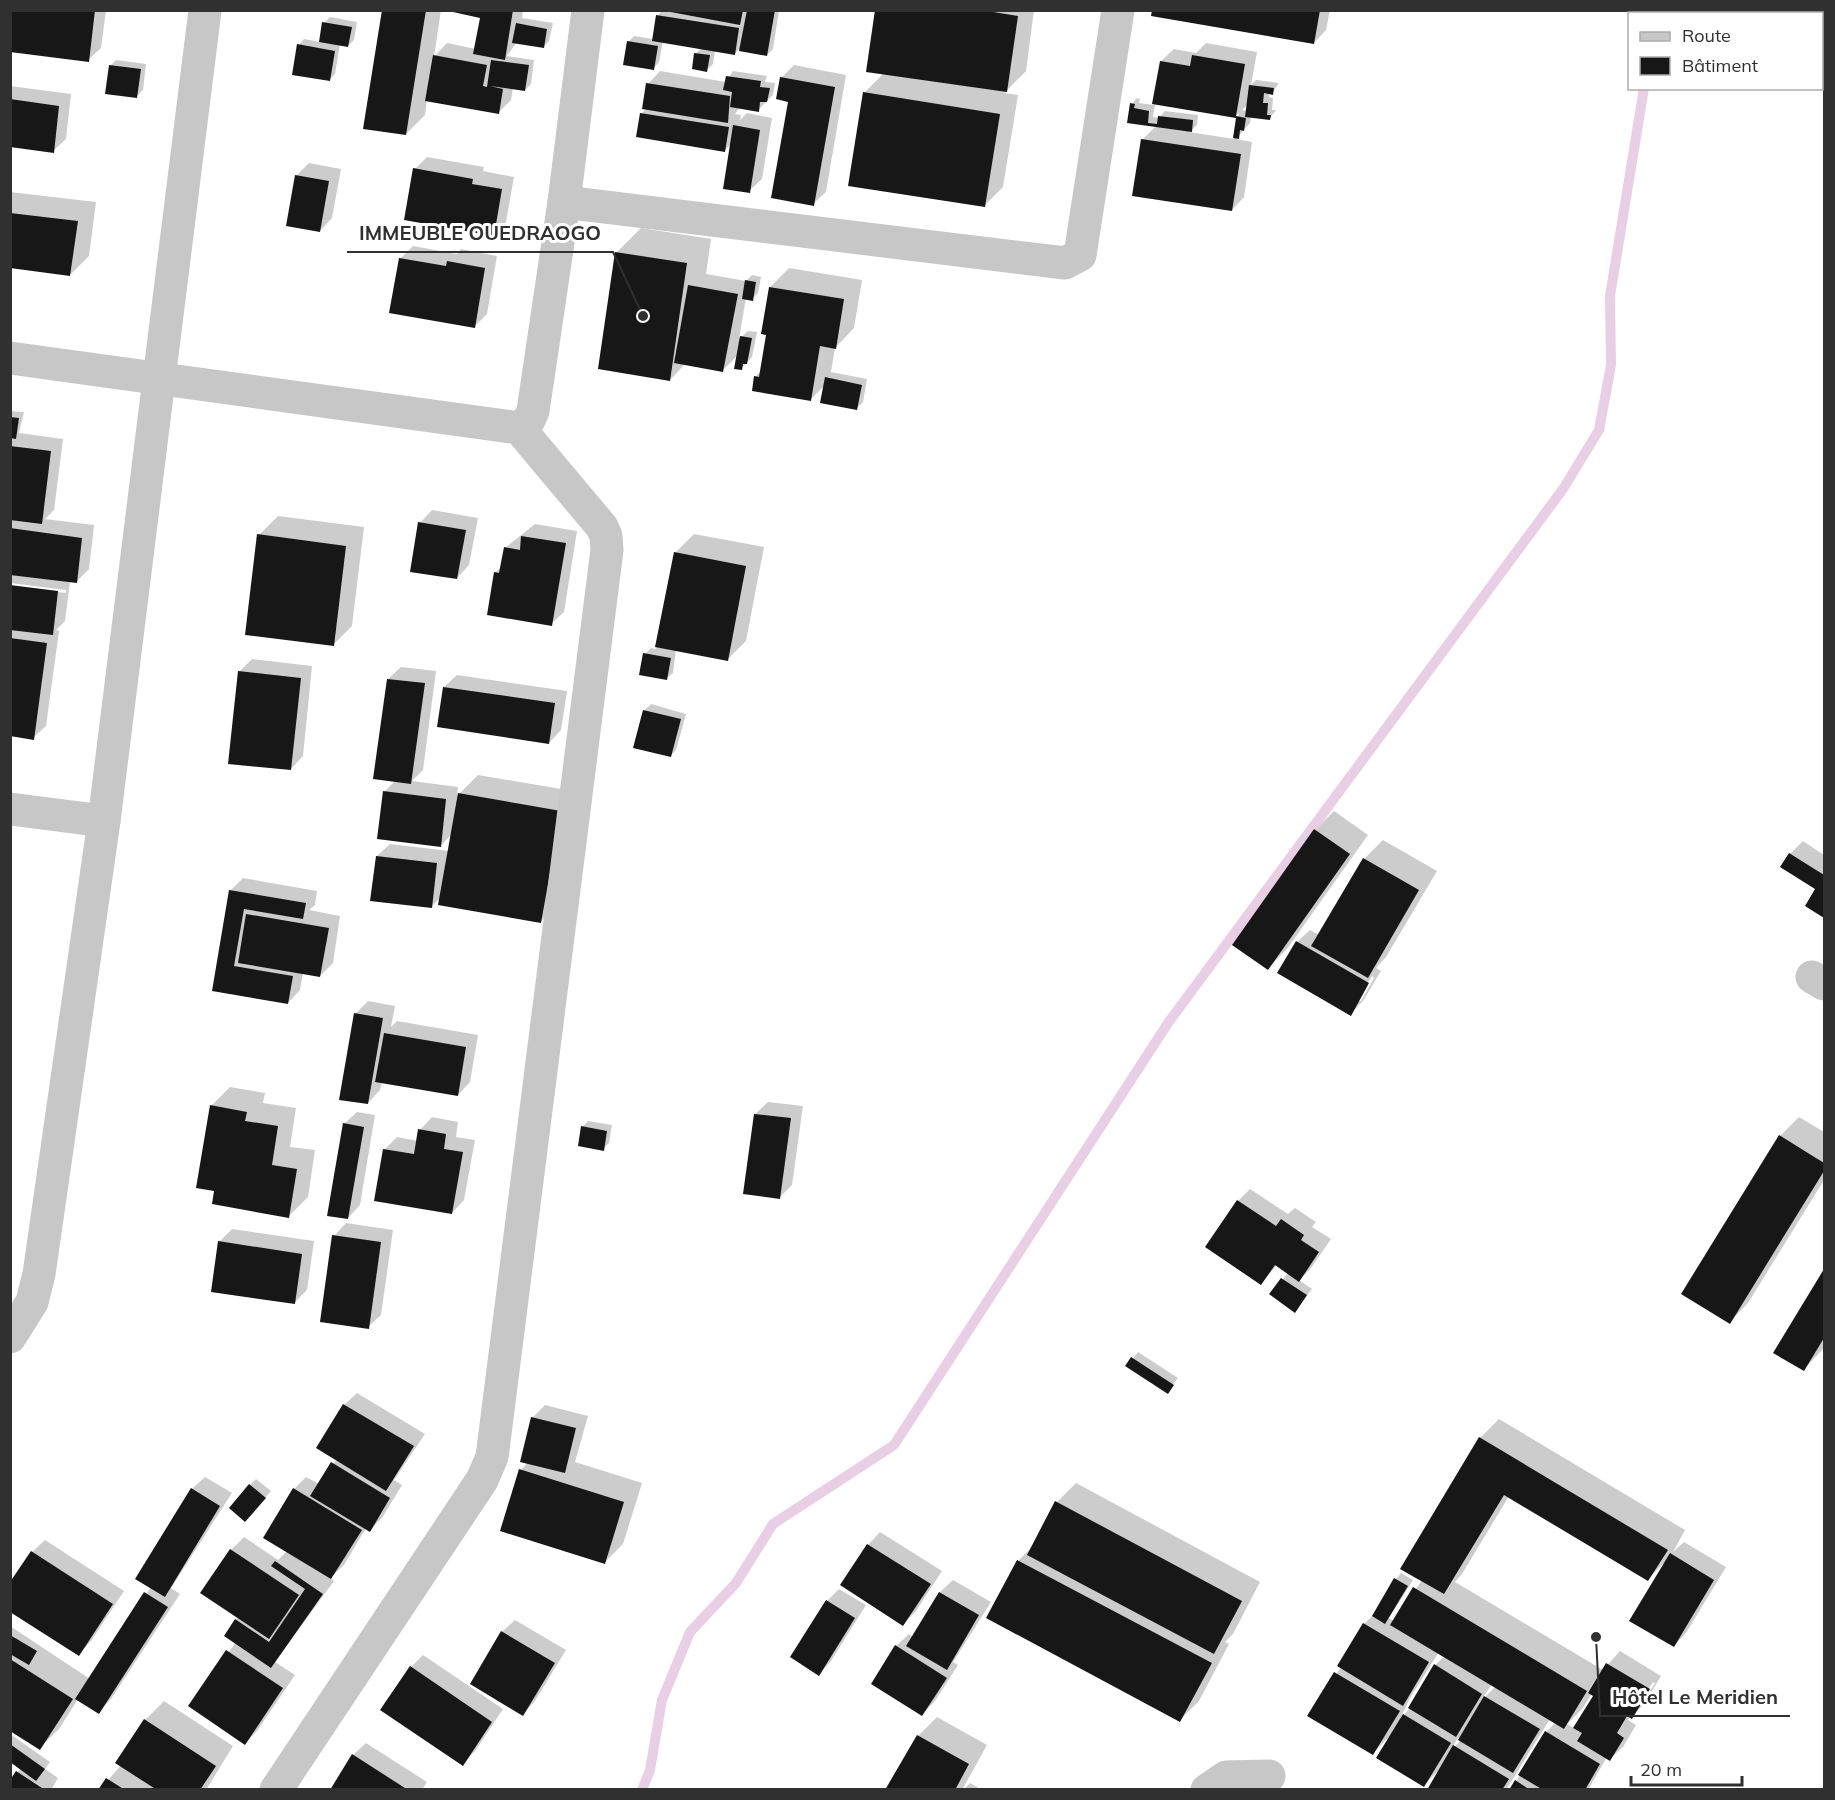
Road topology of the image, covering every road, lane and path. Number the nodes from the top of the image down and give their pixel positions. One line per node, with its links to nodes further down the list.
1 (205, 10): 6 (street)
2 (588, 10): 4 (street)
3 (1118, 10): 4 (street)
4 (564, 202): 7 (street)
5 (10, 358): 6 (street)
6 (160, 377): 7 (street); 9 (street)
7 (519, 428): 12 (street)
8 (10, 809): 9 (street)
9 (104, 821): 10 (street)
10 (10, 1337)
11 (1269, 1776): 13 (street)
12 (276, 1790)
13 (1208, 1790)

